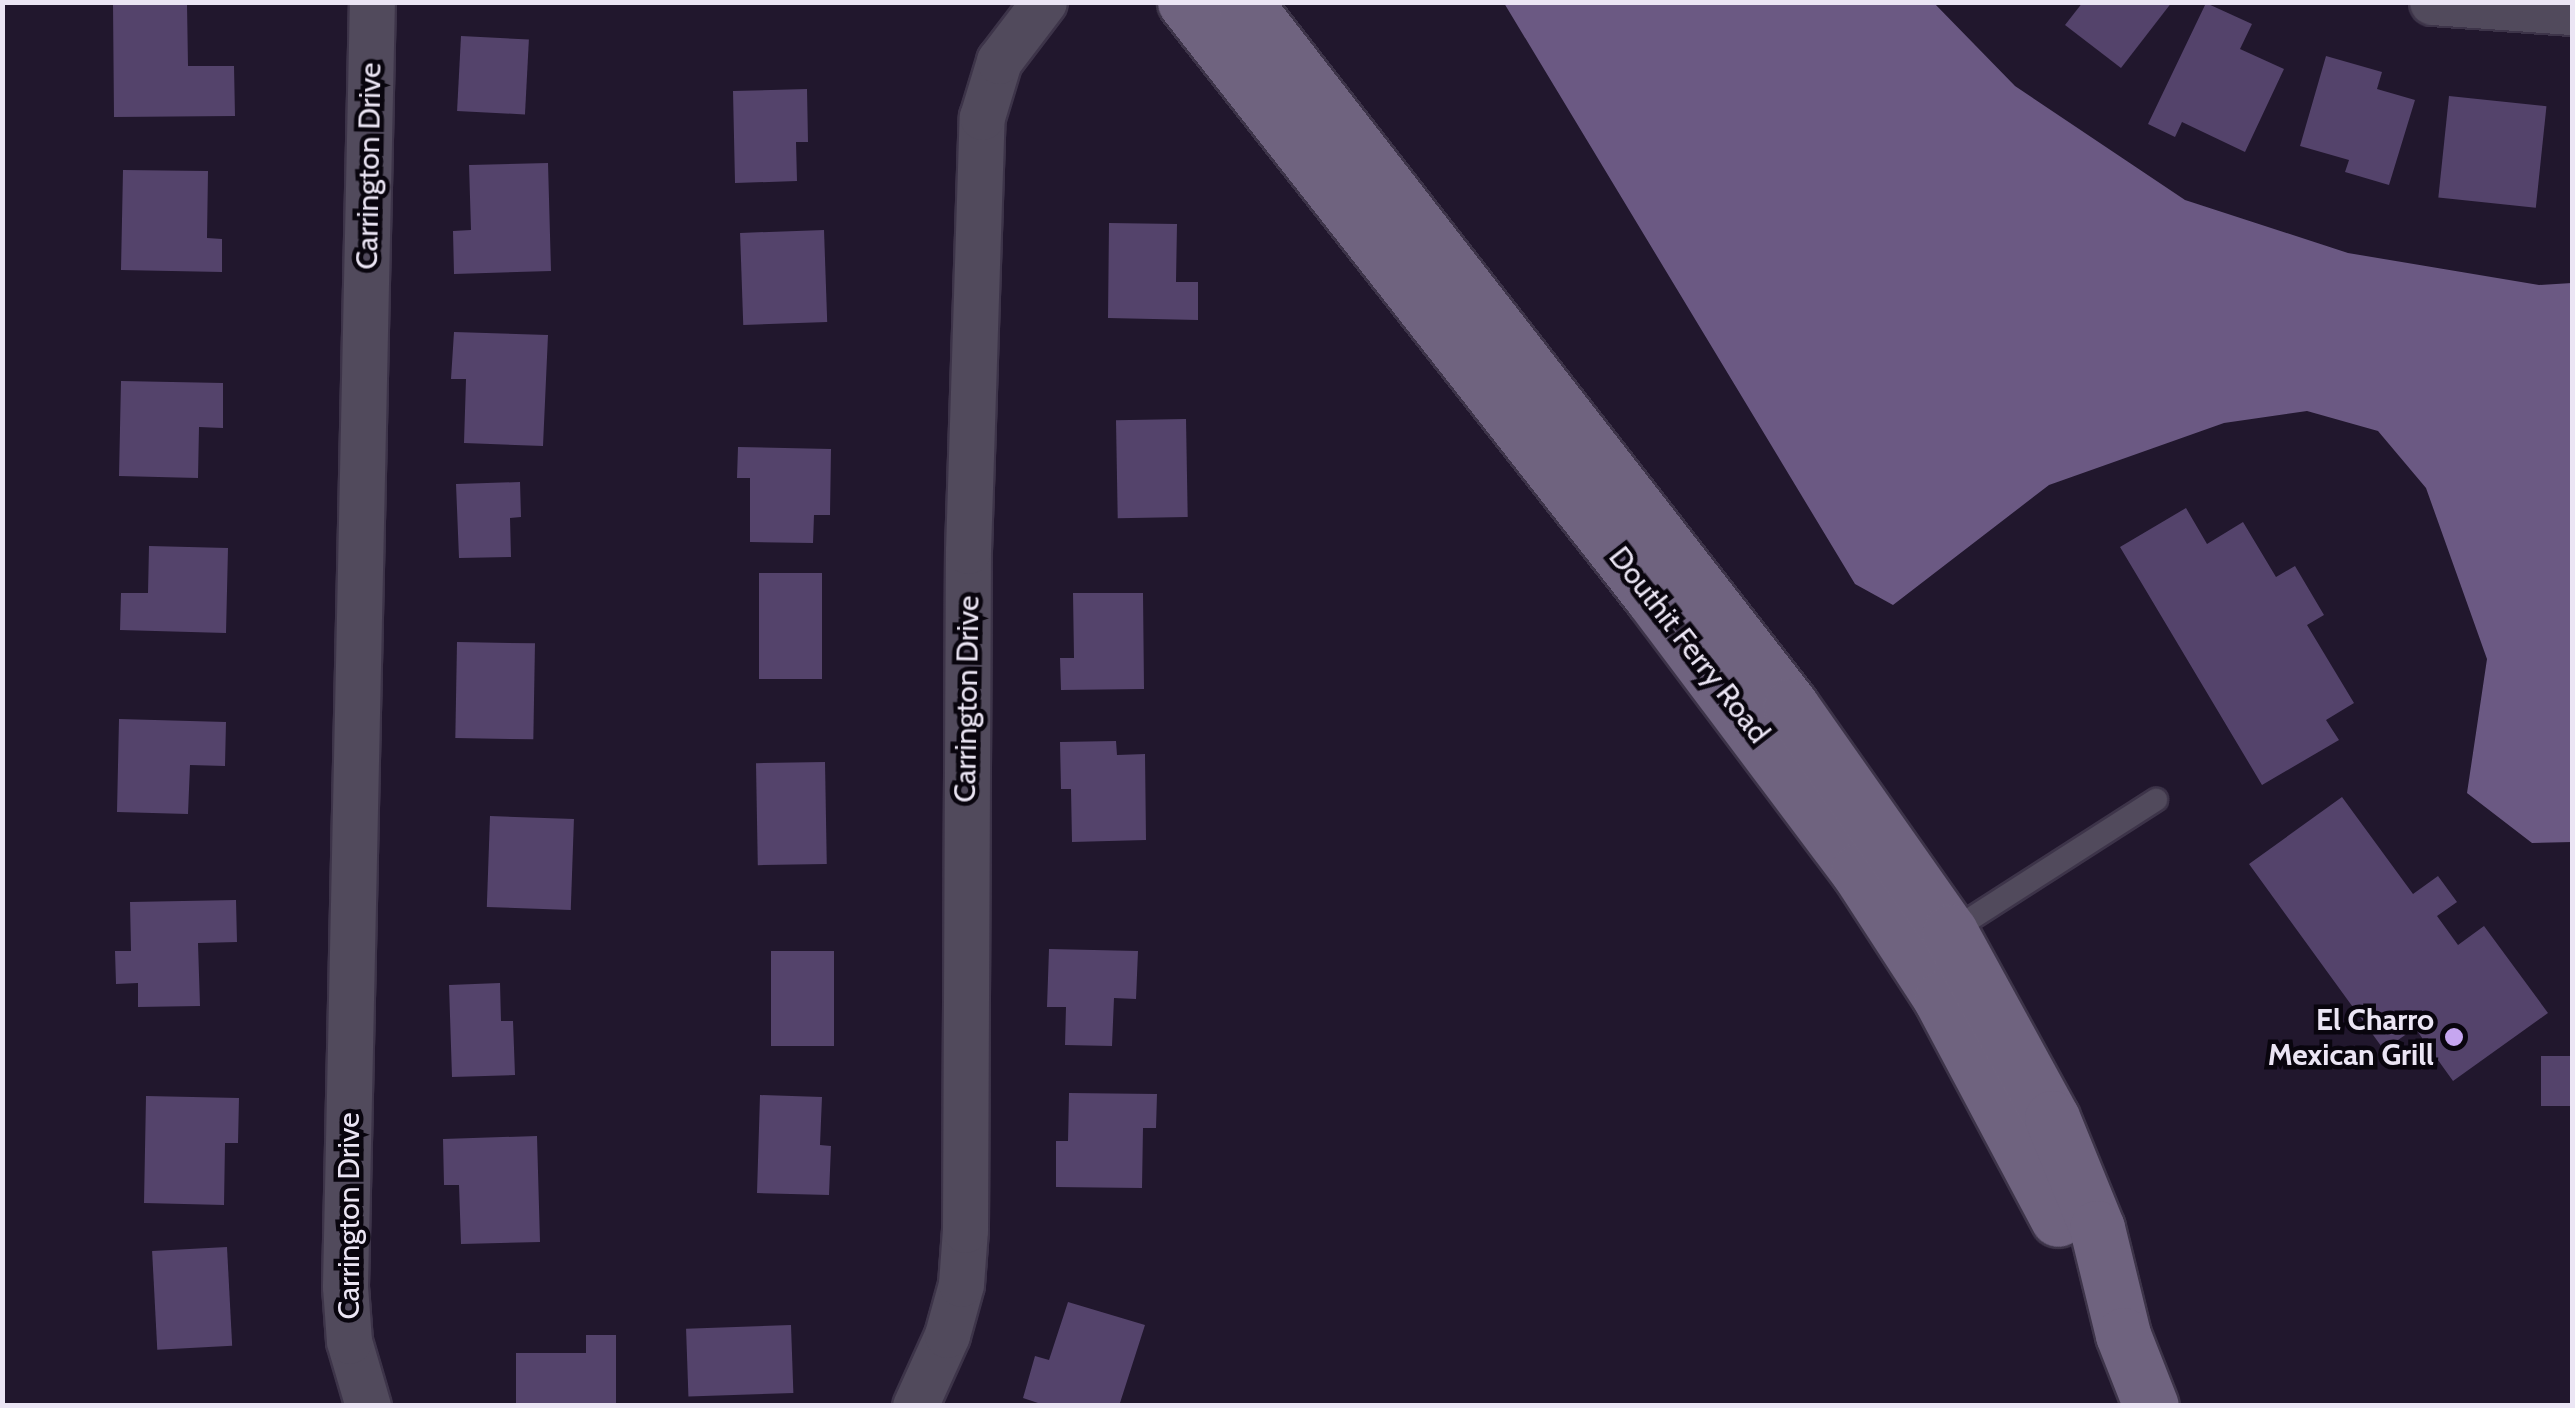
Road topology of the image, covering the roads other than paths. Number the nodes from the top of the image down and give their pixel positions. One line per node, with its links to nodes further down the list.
1 (372, 2): 9 (street, Carrington Drive)
2 (1044, 2): 10 (street, Carrington Drive)
3 (1185, 2): 8 (street, Douthit Ferry Road)
4 (1244, 2): 8 (street, Douthit Ferry Road)
5 (2432, 2): 6 (street)
6 (2572, 12)
7 (2156, 800): 8 (lane)
8 (1932, 944): 11 (street, Douthit Ferry Road)
9 (368, 1406)
10 (915, 1406)
11 (2150, 1406)

